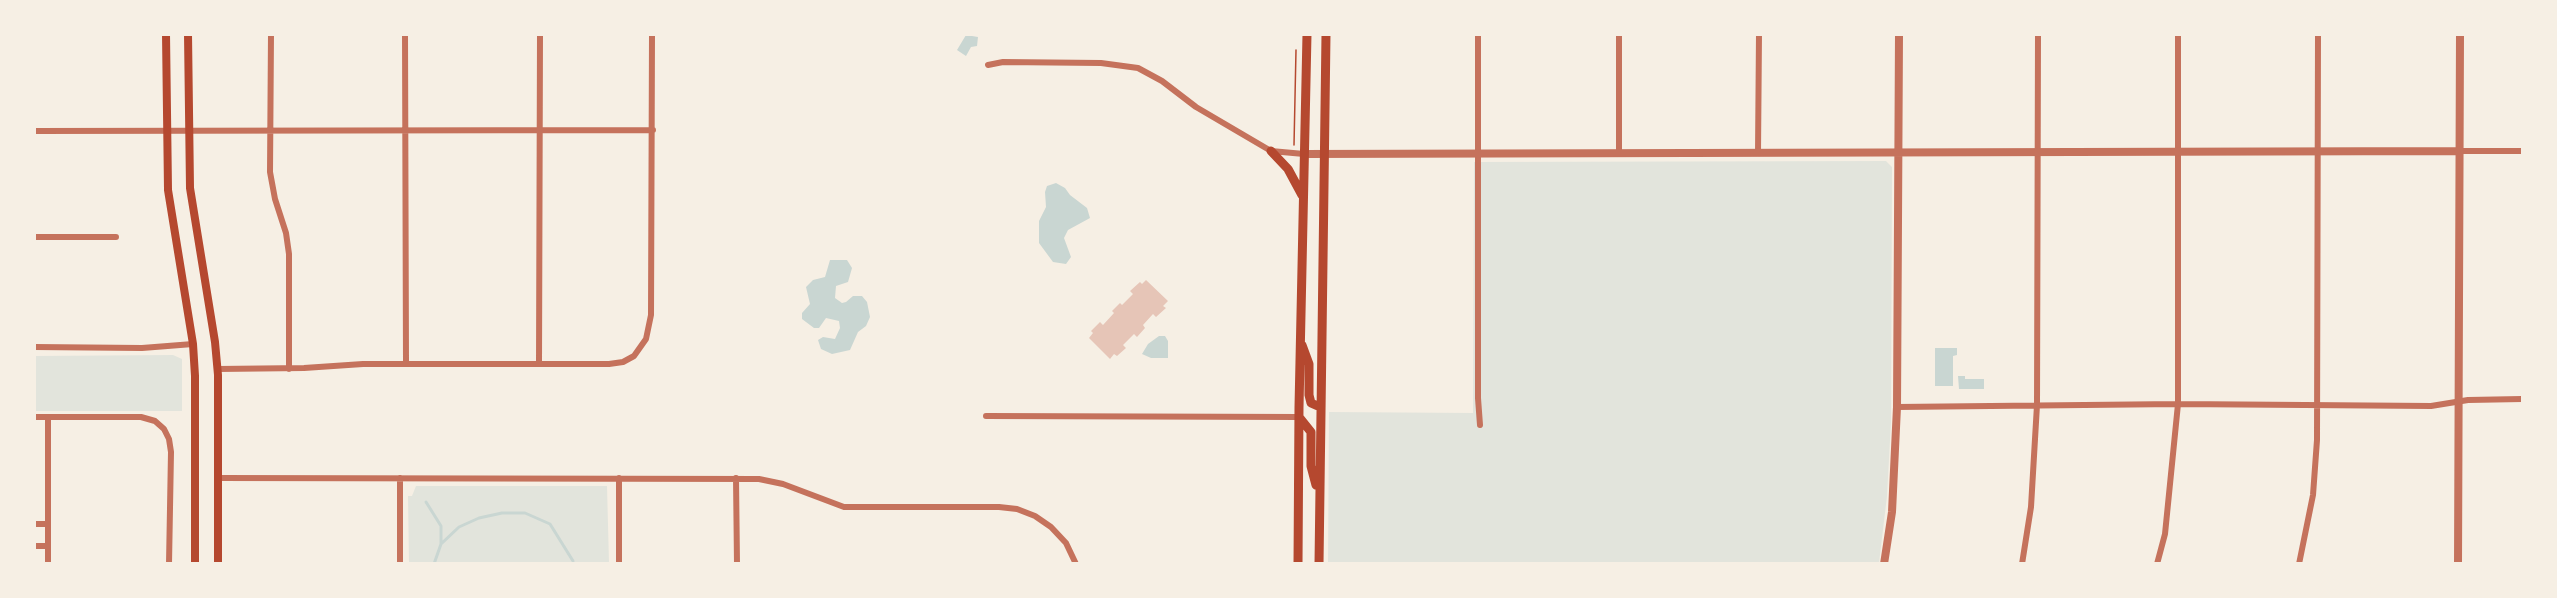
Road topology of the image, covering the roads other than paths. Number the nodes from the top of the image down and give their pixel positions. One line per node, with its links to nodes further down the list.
1 (166, 34): 21 (main road)
2 (188, 34): 22 (main road)
3 (271, 34): 23 (street)
4 (405, 34): 24 (street)
5 (540, 34): 18 (street)
6 (652, 34): 19 (street)
7 (1307, 34): 33 (main road)
8 (1326, 34): 34 (main road)
9 (1479, 34): 35 (street)
10 (1619, 34): 36 (street)
11 (1759, 34): 30 (street)
12 (1899, 34): 31 (street)
13 (2038, 34): 32 (street)
14 (2178, 34): 28 (street)
15 (2318, 34): 29 (street)
16 (2460, 34): 26 (street)
17 (988, 65): 25 (street)
18 (540, 130): 19 (street); 24 (street); 44 (street)
19 (653, 130): 44 (street)
20 (34, 131): 21 (street)
21 (166, 131): 22 (street); 41 (main road)
22 (188, 131): 23 (street); 45 (main road)
23 (270, 131): 24 (street); 46 (street)
24 (405, 131): 43 (street)
25 (1271, 151): 33 (street); 37 (main road)
26 (2459, 151): 27 (street); 29 (street); 48 (street)
27 (2523, 151)
28 (2178, 152): 29 (street); 32 (street); 49 (street)
29 (2318, 152): 51 (street)
30 (1758, 153): 31 (street); 36 (street)
31 (1899, 153): 32 (street); 53 (street)
32 (2038, 153): 50 (street)
33 (1304, 154): 34 (street); 37 (main road)
34 (1324, 154): 35 (street); 52 (main road)
35 (1478, 154): 36 (street); 58 (street)
36 (1618, 154)
37 (1303, 197): 40 (main road)
38 (34, 237): 39 (street)
39 (116, 237)
40 (1300, 339): 52 (main road); 57 (main road)
41 (193, 344): 42 (street); 70 (main road)
42 (34, 347)
43 (405, 364): 44 (street); 46 (street)
44 (539, 364)
45 (218, 369): 46 (street); 59 (main road)
46 (289, 369)
47 (2523, 399): 48 (street)
48 (2459, 402): 51 (street); 82 (street)
49 (2178, 404): 50 (street); 51 (street); 80 (street)
50 (2037, 405): 53 (street); 79 (street)
51 (2318, 406): 81 (street)
52 (1320, 407): 63 (main road)
53 (1897, 407): 78 (street)
54 (986, 416): 57 (street)
55 (34, 417): 56 (street)
56 (48, 417): 65 (street); 69 (street)
57 (1299, 417): 63 (main road); 76 (main road)
58 (1480, 425)
59 (218, 478): 60 (street); 71 (main road)
60 (400, 478): 61 (street); 72 (street)
61 (619, 478): 62 (street); 73 (street)
62 (736, 478): 74 (street); 75 (street)
63 (1319, 496): 77 (main road)
64 (34, 524): 65 (street)
65 (48, 524): 67 (street)
66 (34, 546): 67 (street)
67 (48, 546): 68 (street)
68 (48, 564)
69 (169, 564)
70 (195, 564)
71 (218, 564)
72 (400, 564)
73 (619, 564)
74 (737, 564)
75 (1076, 564)
76 (1298, 564)
77 (1319, 564)
78 (1884, 564)
79 (2022, 564)
80 (2157, 564)
81 (2299, 564)
82 (2458, 564)

